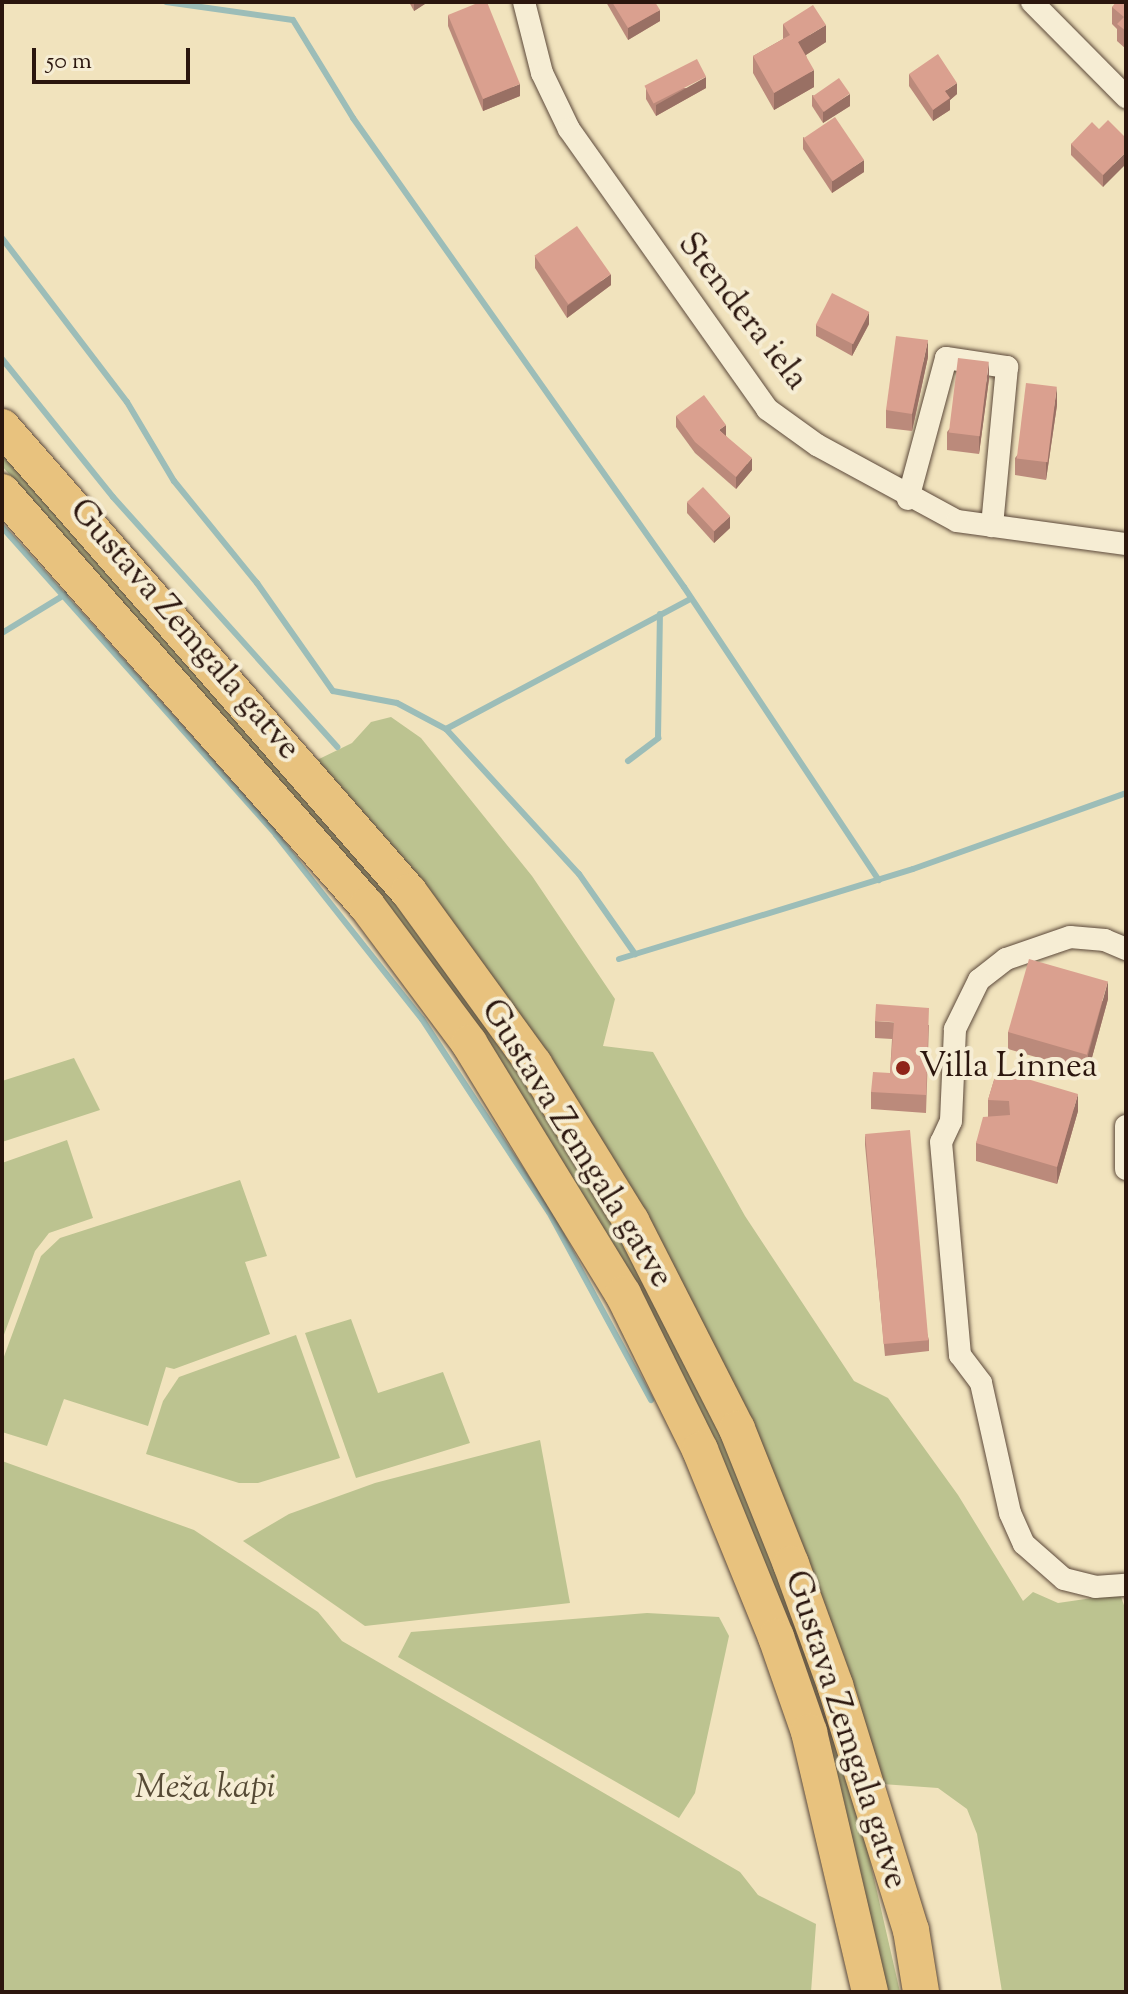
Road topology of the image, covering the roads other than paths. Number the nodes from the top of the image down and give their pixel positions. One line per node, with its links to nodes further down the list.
1 (524, 2): 6 (street, Stendera iela)
2 (1032, 2): 3 (street)
3 (1126, 97)
4 (2, 427): 14 (main road, Gustava Zemgala gatve)
5 (2, 492): 13 (main road, Gustava Zemgala gatve)
6 (908, 499): 7 (street, Stendera iela); 7 (street)
7 (992, 526): 8 (street, Stendera iela)
8 (1126, 544)
9 (1126, 949): 12 (street)
10 (1126, 1126): 11 (street)
11 (1126, 1169)
12 (1126, 1585)
13 (851, 1908): 15 (main road); 16 (main road, Gustava Zemgala gatve)
14 (911, 1930): 17 (main road, Gustava Zemgala gatve); 18 (main road)
15 (858, 1992)
16 (870, 1992)
17 (921, 1992)
18 (929, 1992)

